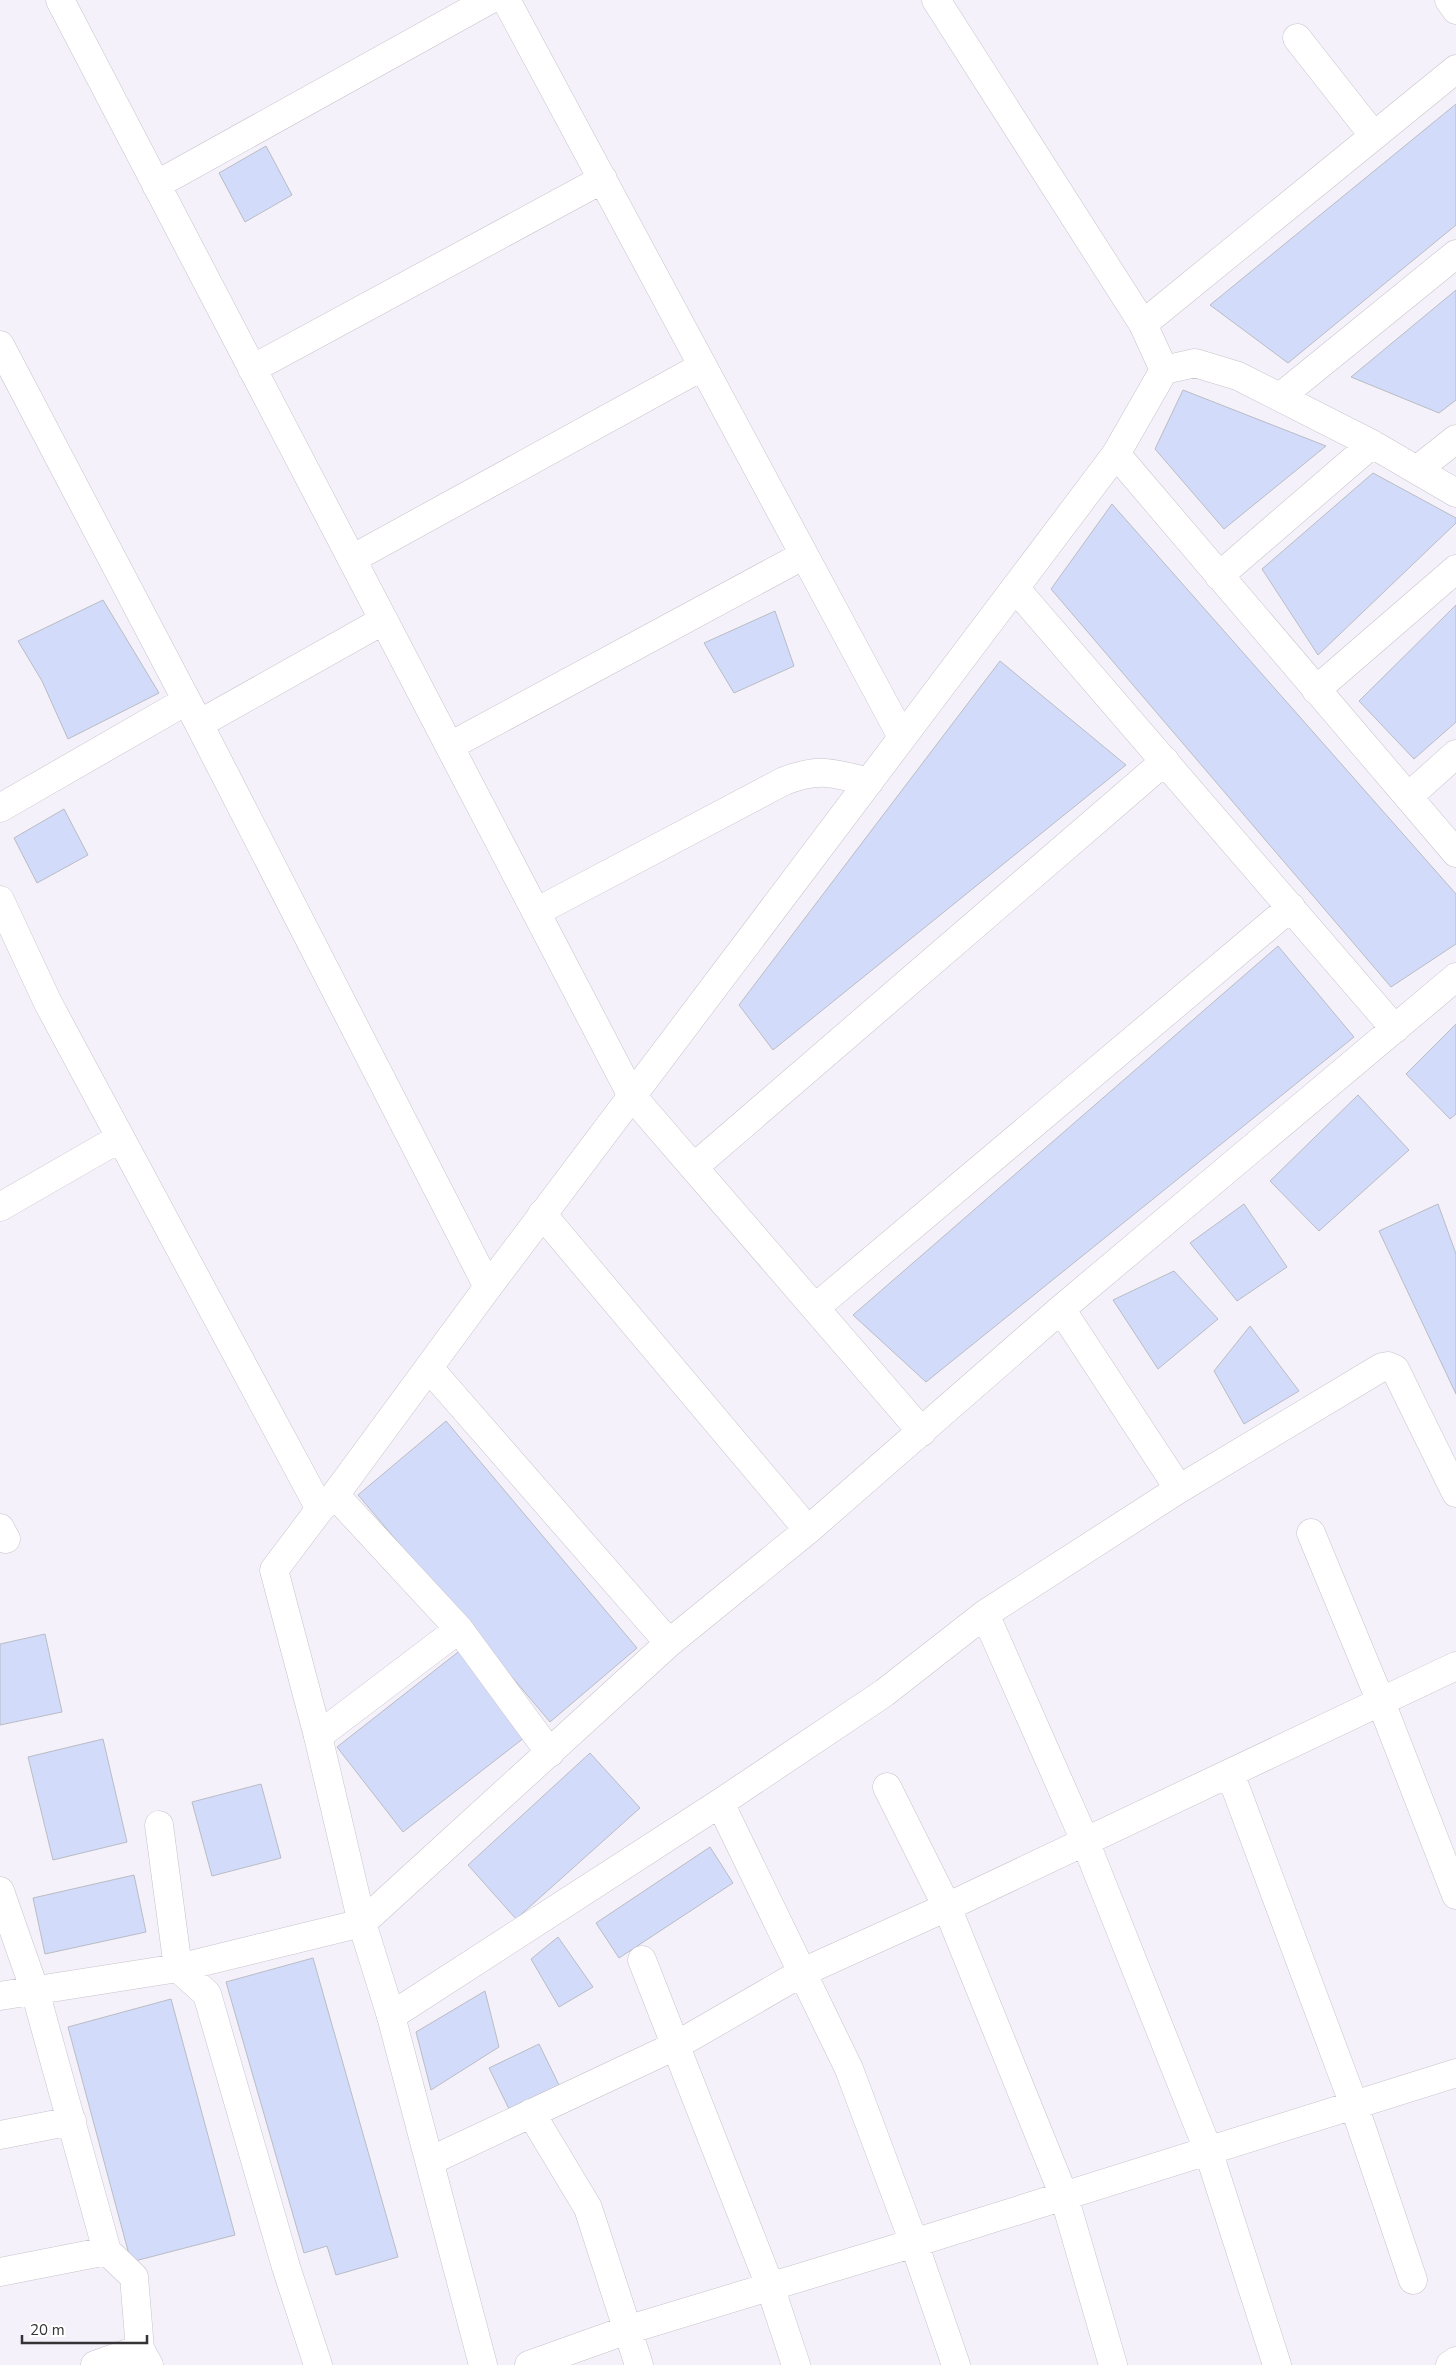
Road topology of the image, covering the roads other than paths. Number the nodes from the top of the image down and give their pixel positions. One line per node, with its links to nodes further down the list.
1 (60, 0): 11 (street)
2 (489, 0): 11 (street)
3 (506, 0): 10 (street)
4 (936, 0): 13 (street)
5 (1449, 0): 6 (street)
6 (1456, 10)
7 (1297, 38): 9 (street)
8 (1456, 69): 9 (street)
9 (1374, 136): 13 (street)
10 (603, 179): 15 (street); 16 (street)
11 (156, 184): 16 (street)
12 (1456, 254): 18 (street)
13 (1143, 324): 17 (street)
14 (3, 358): 31 (street)
15 (703, 366): 24 (street); 25 (street)
16 (252, 369): 25 (street)
17 (1164, 370): 18 (street); 21 (street)
18 (1280, 397): 20 (street)
19 (1456, 439): 22 (street)
20 (1372, 444): 22 (street); 27 (street)
21 (1116, 454): 27 (street); 28 (street)
22 (1418, 469): 23 (street)
23 (1456, 493)
24 (804, 555): 32 (street); 33 (street)
25 (352, 559): 29 (street)
26 (1456, 569): 30 (street)
27 (1219, 576): 30 (street)
28 (1015, 588): 32 (street); 35 (street)
29 (384, 620): 31 (street); 33 (street)
30 (1316, 690): 37 (street)
31 (193, 712): 38 (street); 50 (street)
32 (902, 737): 36 (street)
33 (450, 746): 42 (street)
34 (1456, 754): 37 (street)
35 (1165, 761): 41 (street); 47 (street)
36 (869, 782): 42 (street); 45 (street)
37 (1408, 797): 39 (street)
38 (0, 808)
39 (1456, 853)
40 (0, 900): 46 (street)
41 (1291, 907): 44 (street); 51 (street)
42 (536, 912): 45 (street)
43 (1456, 977): 44 (street)
44 (1395, 1028): 52 (street)
45 (632, 1096): 47 (street); 49 (street)
46 (120, 1138): 48 (street); 57 (street)
47 (694, 1167): 51 (street)
48 (0, 1207)
49 (542, 1214): 50 (street); 58 (street)
50 (488, 1287): 53 (street)
51 (815, 1308): 54 (street)
52 (1061, 1309): 54 (street); 55 (street)
53 (429, 1368): 57 (street); 62 (street)
54 (922, 1432): 58 (street)
55 (1179, 1489): 56 (street); 60 (street)
56 (1456, 1493)
57 (327, 1502): 61 (street); 65 (street)
58 (808, 1530): 62 (street)
59 (1311, 1533): 64 (street)
60 (985, 1614): 69 (street); 71 (street)
61 (459, 1629): 65 (street); 66 (street)
62 (669, 1643): 66 (street)
63 (1456, 1666): 64 (street)
64 (1381, 1702): 67 (street); 73 (street)
65 (318, 1736): 75 (street)
66 (550, 1753): 75 (street)
67 (1230, 1774): 71 (street); 84 (street)
68 (887, 1787): 74 (street)
69 (720, 1803): 78 (street); 81 (street)
70 (159, 1825): 77 (street)
71 (1085, 1841): 74 (street); 88 (street)
72 (0, 1891): 79 (street)
73 (1456, 1895)
74 (947, 1907): 78 (street); 90 (street)
75 (362, 1923): 77 (street); 81 (street)
76 (642, 1960): 82 (street)
77 (178, 1968): 79 (street); 100 (street)
78 (803, 1972): 82 (street); 91 (street)
79 (34, 1991): 80 (street); 86 (street)
80 (0, 1996)
81 (391, 2016): 89 (street)
82 (675, 2046): 85 (street); 95 (street)
83 (1456, 2073): 84 (street)
84 (1354, 2105): 88 (street); 94 (street)
85 (531, 2113): 89 (street); 96 (street)
86 (72, 2121): 87 (street); 92 (street)
87 (0, 2135)
88 (1208, 2150): 90 (street); 107 (street)
89 (430, 2160): 101 (street)
90 (1064, 2196): 91 (street); 106 (street)
91 (914, 2243): 95 (street); 105 (street)
92 (108, 2251): 93 (street); 97 (street)
93 (0, 2272)
94 (1413, 2280)
95 (770, 2286): 96 (street); 104 (street)
96 (627, 2330): 102 (street); 103 (street)
97 (145, 2357): 99 (street)
98 (1456, 2361): 108 (street)
99 (95, 2365)
100 (318, 2365)
101 (483, 2365)
102 (529, 2365)
103 (639, 2365)
104 (796, 2365)
105 (956, 2365)
106 (1113, 2365)
107 (1277, 2365)
108 (1450, 2365)

